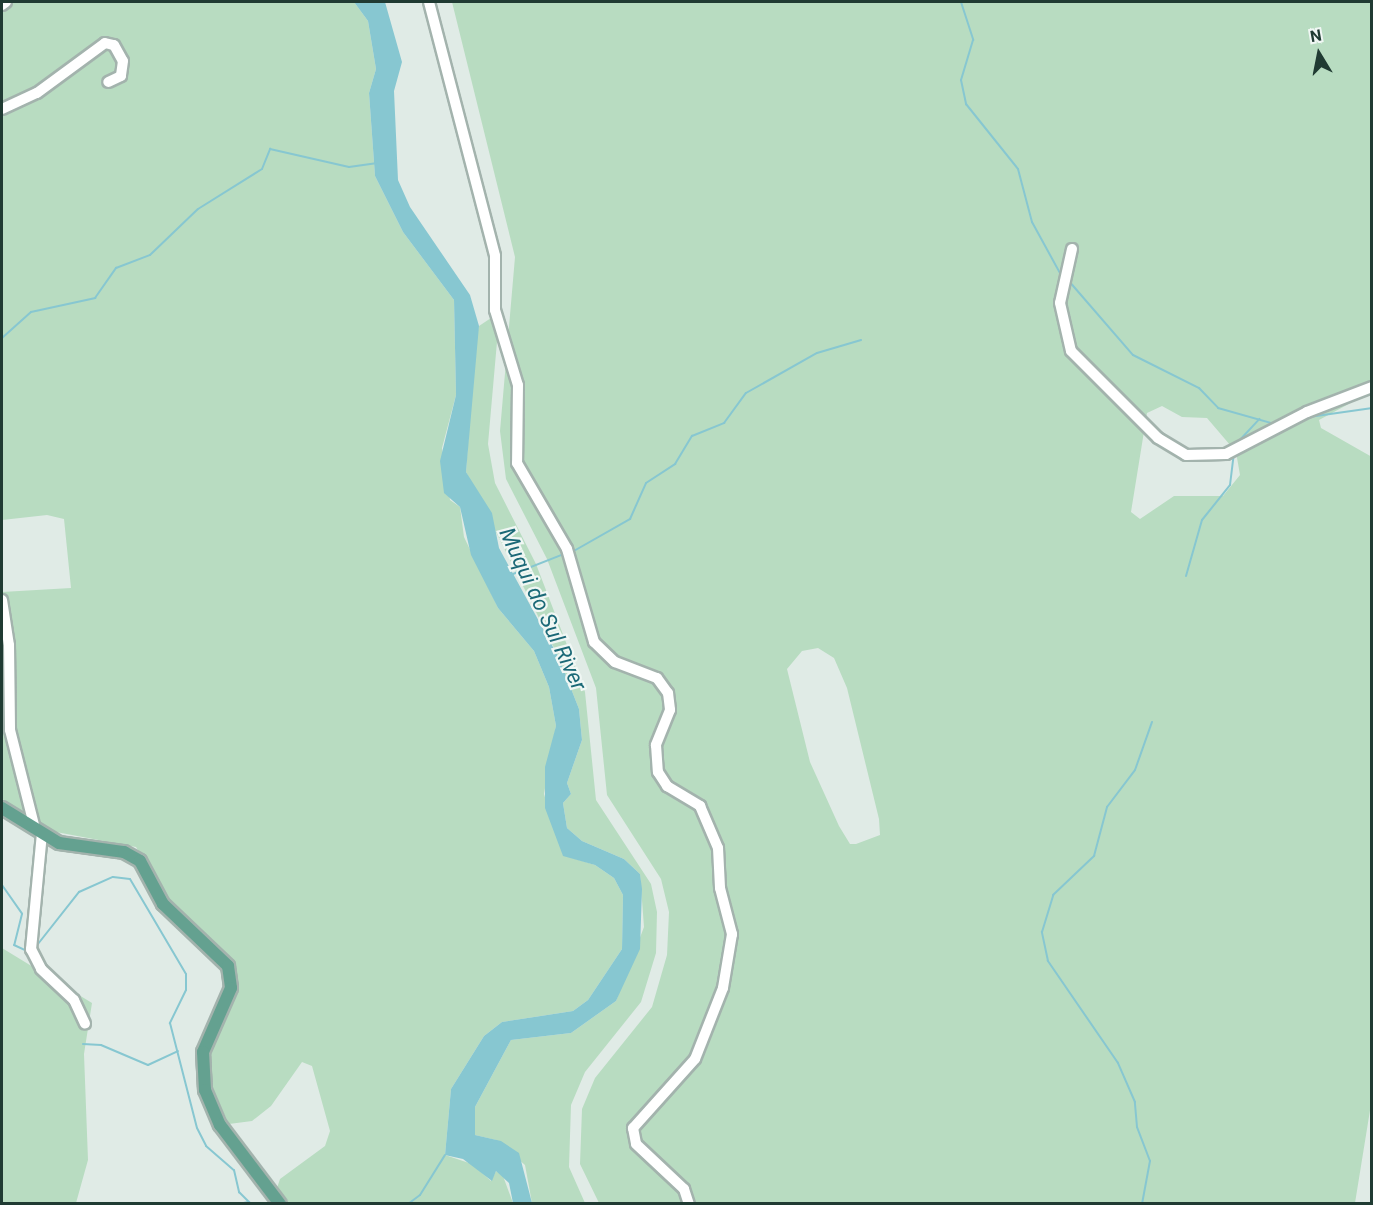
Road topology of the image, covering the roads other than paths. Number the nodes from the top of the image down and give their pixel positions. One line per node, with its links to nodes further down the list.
1 (6, 2): 3 (street)
2 (429, 2): 13 (street)
3 (2, 5)
4 (108, 82): 5 (street)
5 (2, 109)
6 (1072, 249): 7 (street)
7 (1371, 387)
8 (2, 600): 10 (street)
9 (2, 808): 10 (main road)
10 (38, 831): 11 (street); 12 (main road)
11 (85, 1024)
12 (280, 1203)
13 (689, 1203)

